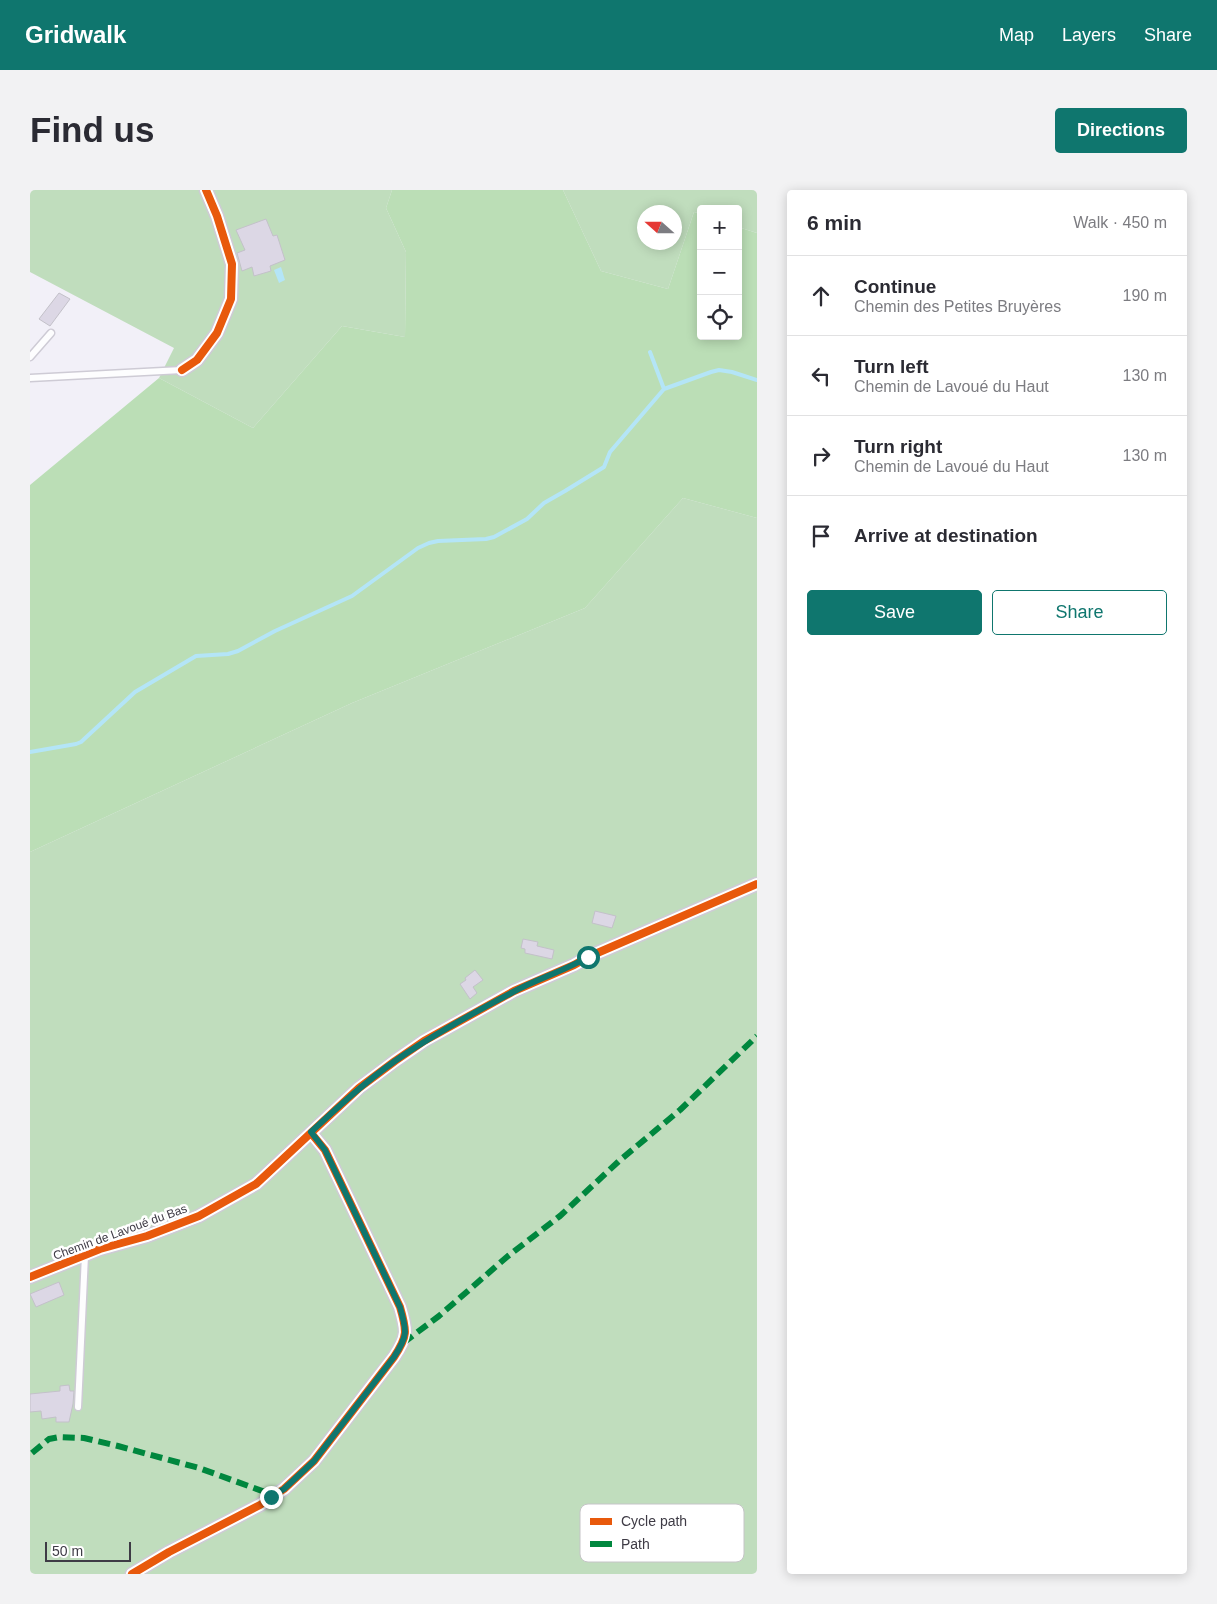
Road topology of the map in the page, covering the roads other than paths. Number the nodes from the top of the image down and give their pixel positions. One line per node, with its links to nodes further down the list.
1 (206, 190): 4 (street)
2 (51, 333): 3 (lane)
3 (30, 357)
4 (182, 370): 5 (lane)
5 (30, 378)
6 (757, 884): 7 (street, Chemin de Lavoué du Bas)
7 (311, 1132): 8 (street, Chemin de Lavoué du Bas); 11 (street)
8 (85, 1255): 9 (street, Chemin de Lavoué du Bas); 10 (lane)
9 (30, 1277)
10 (78, 1407)
11 (132, 1574)

